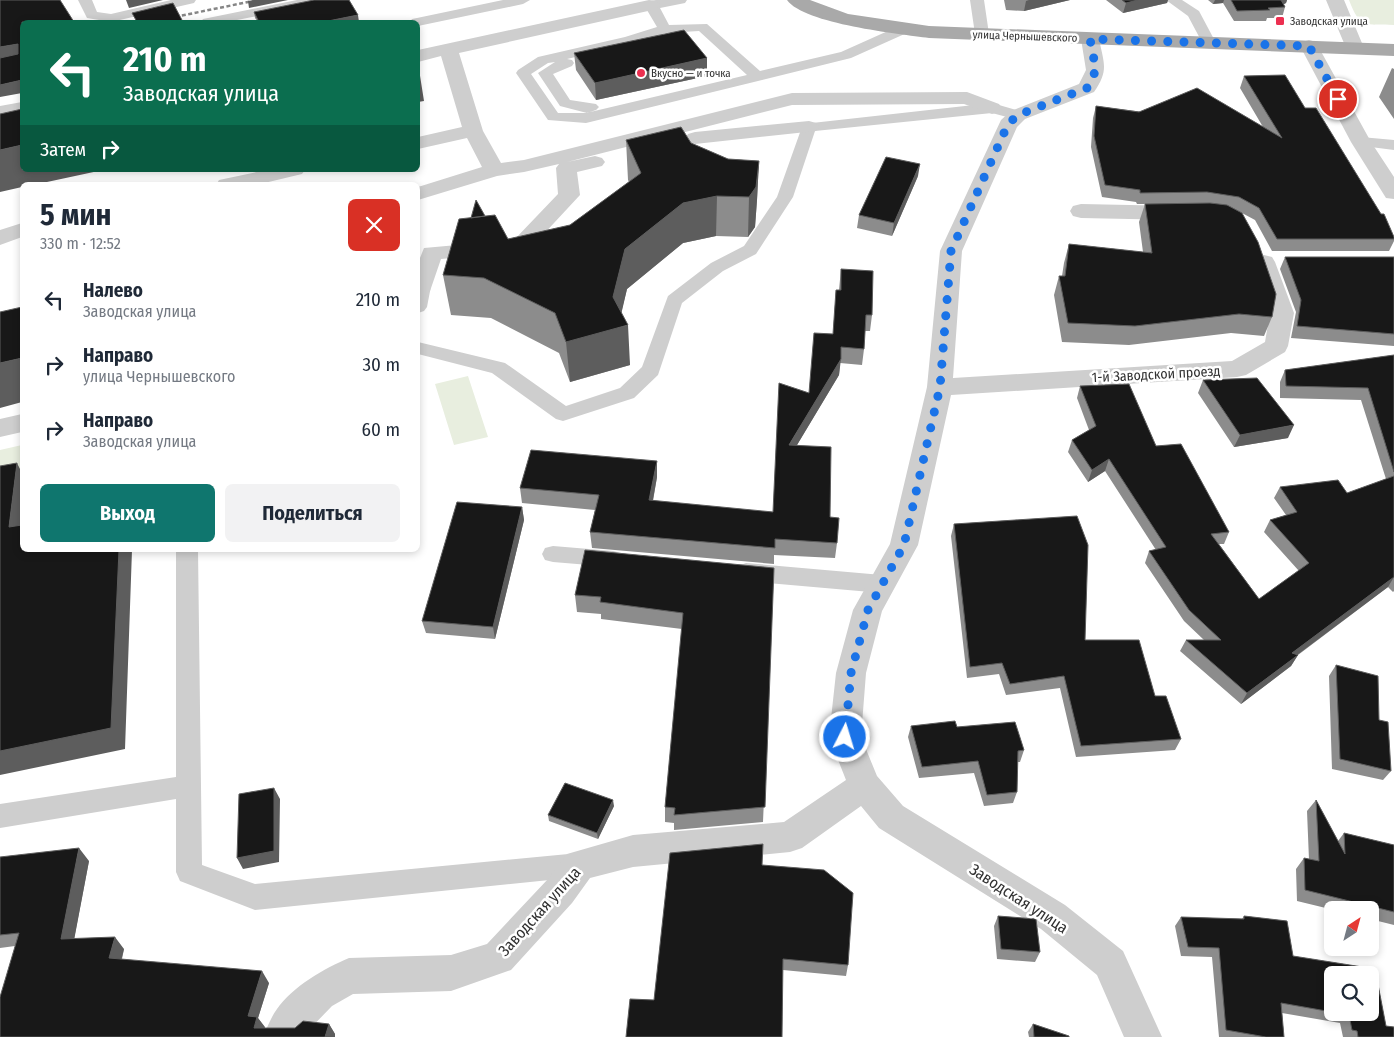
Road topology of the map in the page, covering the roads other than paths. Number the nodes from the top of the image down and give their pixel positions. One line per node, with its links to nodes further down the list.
1 (85, 0): 2 (lane)
2 (189, 0)
3 (318, 0): 11 (lane)
4 (523, 0): 12 (lane)
5 (680, 0): 10 (lane)
6 (796, 0): 14 (main road, улица Чернышевского)
7 (977, 0): 15 (lane)
8 (1174, 0): 18 (lane)
9 (1335, 0): 20 (street)
10 (651, 5): 13 (lane); 21 (street)
11 (218, 20)
12 (420, 22)
13 (665, 29): 17 (lane); 24 (lane)
14 (904, 29): 15 (main road, улица Чернышевского); 24 (lane)
15 (982, 34): 16 (main road, улица Чернышевского)
16 (1090, 39): 18 (main road, улица Чернышевского); 27 (street)
17 (629, 40): 25 (lane); 25 (lane)
18 (1209, 43): 19 (main road, улица Чернышевского)
19 (1309, 46): 20 (main road, улица Чернышевского); 31 (street)
20 (1355, 48): 22 (main road, улица Чернышевского)
21 (449, 50): 23 (street); 30 (street)
22 (1394, 50)
23 (420, 56)
24 (758, 77): 25 (lane)
25 (731, 83)
26 (20, 107): 28 (lane)
27 (1005, 111): 29 (lane); 34 (street); 47 (street, Заводская улица)
28 (0, 112)
29 (809, 127): 44 (street); 46 (lane)
30 (473, 131): 32 (street); 34 (street)
31 (1361, 142): 33 (lane); 38 (street)
32 (420, 143)
33 (1394, 145)
34 (494, 170): 37 (street)
35 (286, 172): 36 (street)
36 (241, 182)
37 (420, 193)
38 (1394, 193)
39 (1081, 211): 40 (street)
40 (1203, 213)
41 (20, 231): 42 (street)
42 (0, 238)
43 (1266, 254): 47 (street, 1-й Заводской проезд)
44 (422, 286): 45 (lane)
45 (420, 296)
46 (420, 348)
47 (940, 387): 54 (street, Заводская улица)
48 (20, 423): 49 (street)
49 (0, 428)
50 (188, 552): 56 (lane)
51 (553, 554): 52 (lane)
52 (630, 561)
53 (727, 570): 54 (lane)
54 (882, 584): 55 (street, Заводская улица)
55 (864, 785): 58 (street, Заводская улица); 60 (street, Заводская улица)
56 (189, 786): 57 (lane); 58 (lane)
57 (0, 816)
58 (579, 865): 59 (street, Заводская улица)
59 (282, 1037)
60 (1143, 1037)

